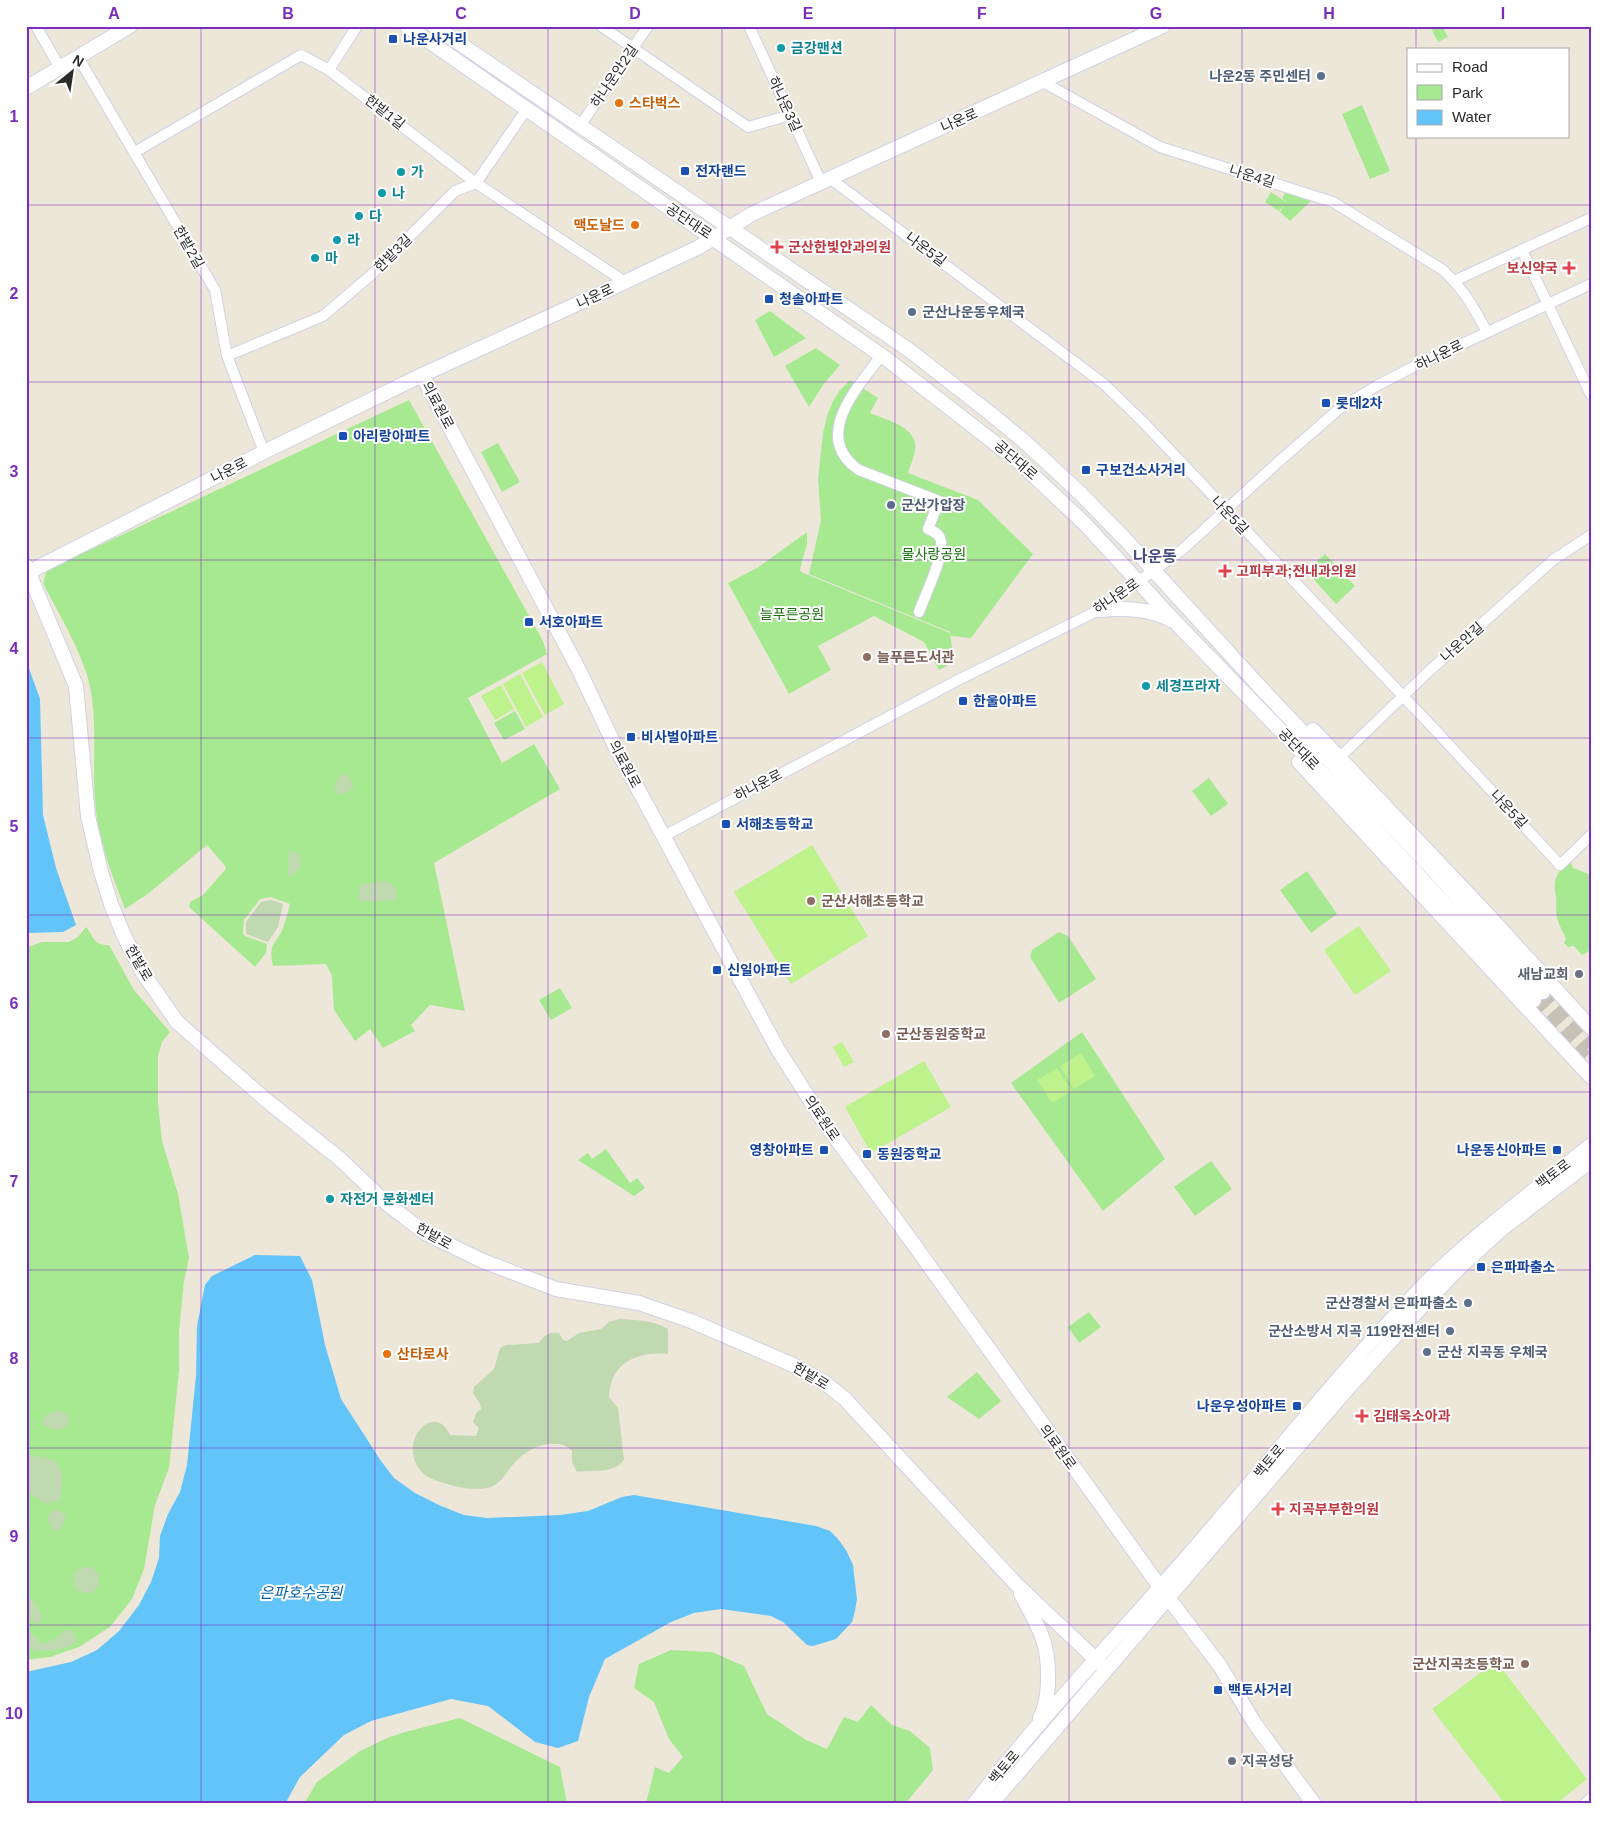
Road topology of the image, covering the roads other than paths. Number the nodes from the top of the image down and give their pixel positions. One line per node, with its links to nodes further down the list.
1 (36, 26): 12 (street)
2 (130, 26): 11 (street)
3 (357, 26): 13 (street)
4 (407, 26): 16 (street, 공단대로)
5 (434, 26): 18 (street, 공단대로)
6 (601, 26): 10 (street)
7 (648, 26): 10 (street, 하나운안2길)
8 (749, 26): 17 (street, 하나운3길)
9 (1163, 26): 14 (street, 나운로)
10 (633, 49): 17 (street); 18 (street, 하나운안2길)
11 (78, 57): 12 (street); 19 (street, 한밭2길)
12 (60, 68): 15 (street)
13 (330, 70): 19 (street, 한밭1길); 21 (street, 한밭1길)
14 (1043, 82): 20 (street, 나운로); 26 (street, 나운4길)
15 (26, 88)
16 (526, 110): 21 (street); 24 (street, 공단대로)
17 (790, 115): 20 (street, 하나운3길)
18 (580, 126): 23 (street, 공단대로)
19 (135, 152): 31 (street, 한밭2길)
20 (826, 180): 23 (street, 나운로); 37 (street, 나운5길)
21 (476, 183): 27 (street, 한밭1길); 31 (street, 한밭3길)
22 (1591, 218): 25 (street)
23 (729, 228): 24 (street, 나운로); 40 (street, 공단대로)
24 (714, 238): 27 (street, 나운로); 32 (street, 공단대로)
25 (1522, 250): 26 (street); 29 (street)
26 (1454, 281): 30 (street, 나운4길)
27 (624, 282): 33 (street, 나운로)
28 (1591, 284): 29 (street, 하나운로)
29 (1549, 304): 30 (street, 하나운로); 34 (street)
30 (1487, 332): 37 (street, 하나운로)
31 (226, 356): 36 (street, 한밭2길)
32 (882, 356): 41 (street, 공단대로); 43 (street)
33 (422, 375): 36 (street, 나운로); 49 (street, 의료원로)
34 (1587, 375): 35 (street)
35 (1591, 395)
36 (264, 452): 39 (street, 나운로)
37 (1226, 511): 40 (street, 하나운로); 46 (street, 나운5길)
38 (1591, 535): 46 (street, 나운안길)
39 (27, 569): 54 (street, 한밭로)
40 (1154, 570): 41 (street, 하나운로); 45 (street, 공단대로)
41 (1138, 582): 42 (street, 하나운로); 44 (street, 공단대로)
42 (1099, 610): 44 (street); 49 (street, 하나운로)
43 (918, 612)
44 (1180, 627): 45 (street, 공단대로); 51 (street)
45 (1217, 641): 47 (street)
46 (1403, 697): 47 (street, 나운안길); 48 (street, 나운5길)
47 (1340, 757): 50 (street)
48 (1591, 835)
49 (664, 836): 55 (street, 의료원로)
50 (1591, 1028)
51 (1591, 1077)
52 (1591, 1144): 55 (street, 백토로)
53 (1591, 1161): 55 (street, 백토로)
54 (1016, 1584): 56 (street, 한밭로); 58 (street)
55 (1164, 1593): 56 (street, 백토로); 57 (street, 백토로); 62 (street, 의료원로)
56 (1095, 1659): 57 (street, 한밭로); 58 (street, 백토로)
57 (1106, 1669): 61 (street, 백토로)
58 (1030, 1737): 60 (street, 백토로)
59 (1591, 1798): 63 (street)
60 (974, 1804)
61 (991, 1804)
62 (1314, 1804)
63 (1585, 1804)

